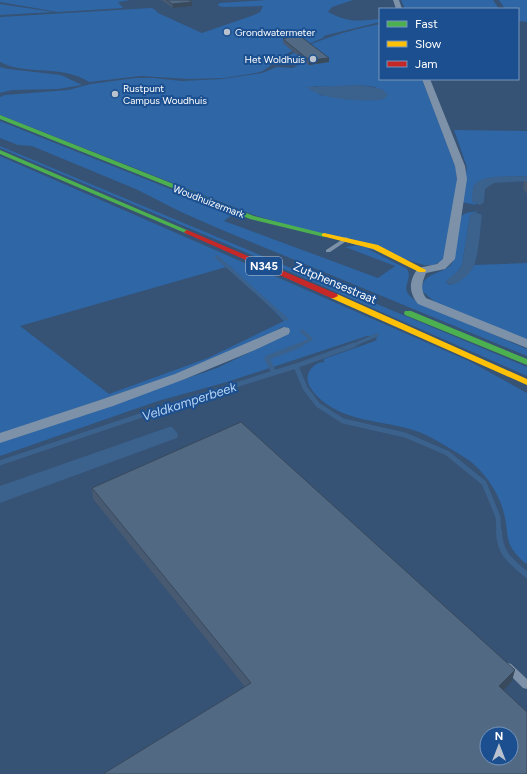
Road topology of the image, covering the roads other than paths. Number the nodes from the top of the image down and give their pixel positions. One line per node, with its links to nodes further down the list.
1 (426, 80): 8 (street)
2 (0, 117): 6 (main road, Woudhuizermark)
3 (0, 142): 5 (main road)
4 (0, 152): 13 (main road, Zutphensestraat / N345)
5 (36, 157)
6 (346, 239): 7 (lane); 8 (main road, Woudhuizermark)
7 (328, 250)
8 (422, 270): 11 (street)
9 (400, 309): 12 (main road)
10 (284, 331): 14 (street)
11 (527, 344)
12 (527, 362)
13 (527, 382)
14 (0, 438)
15 (505, 664): 16 (lane)
16 (527, 684)

